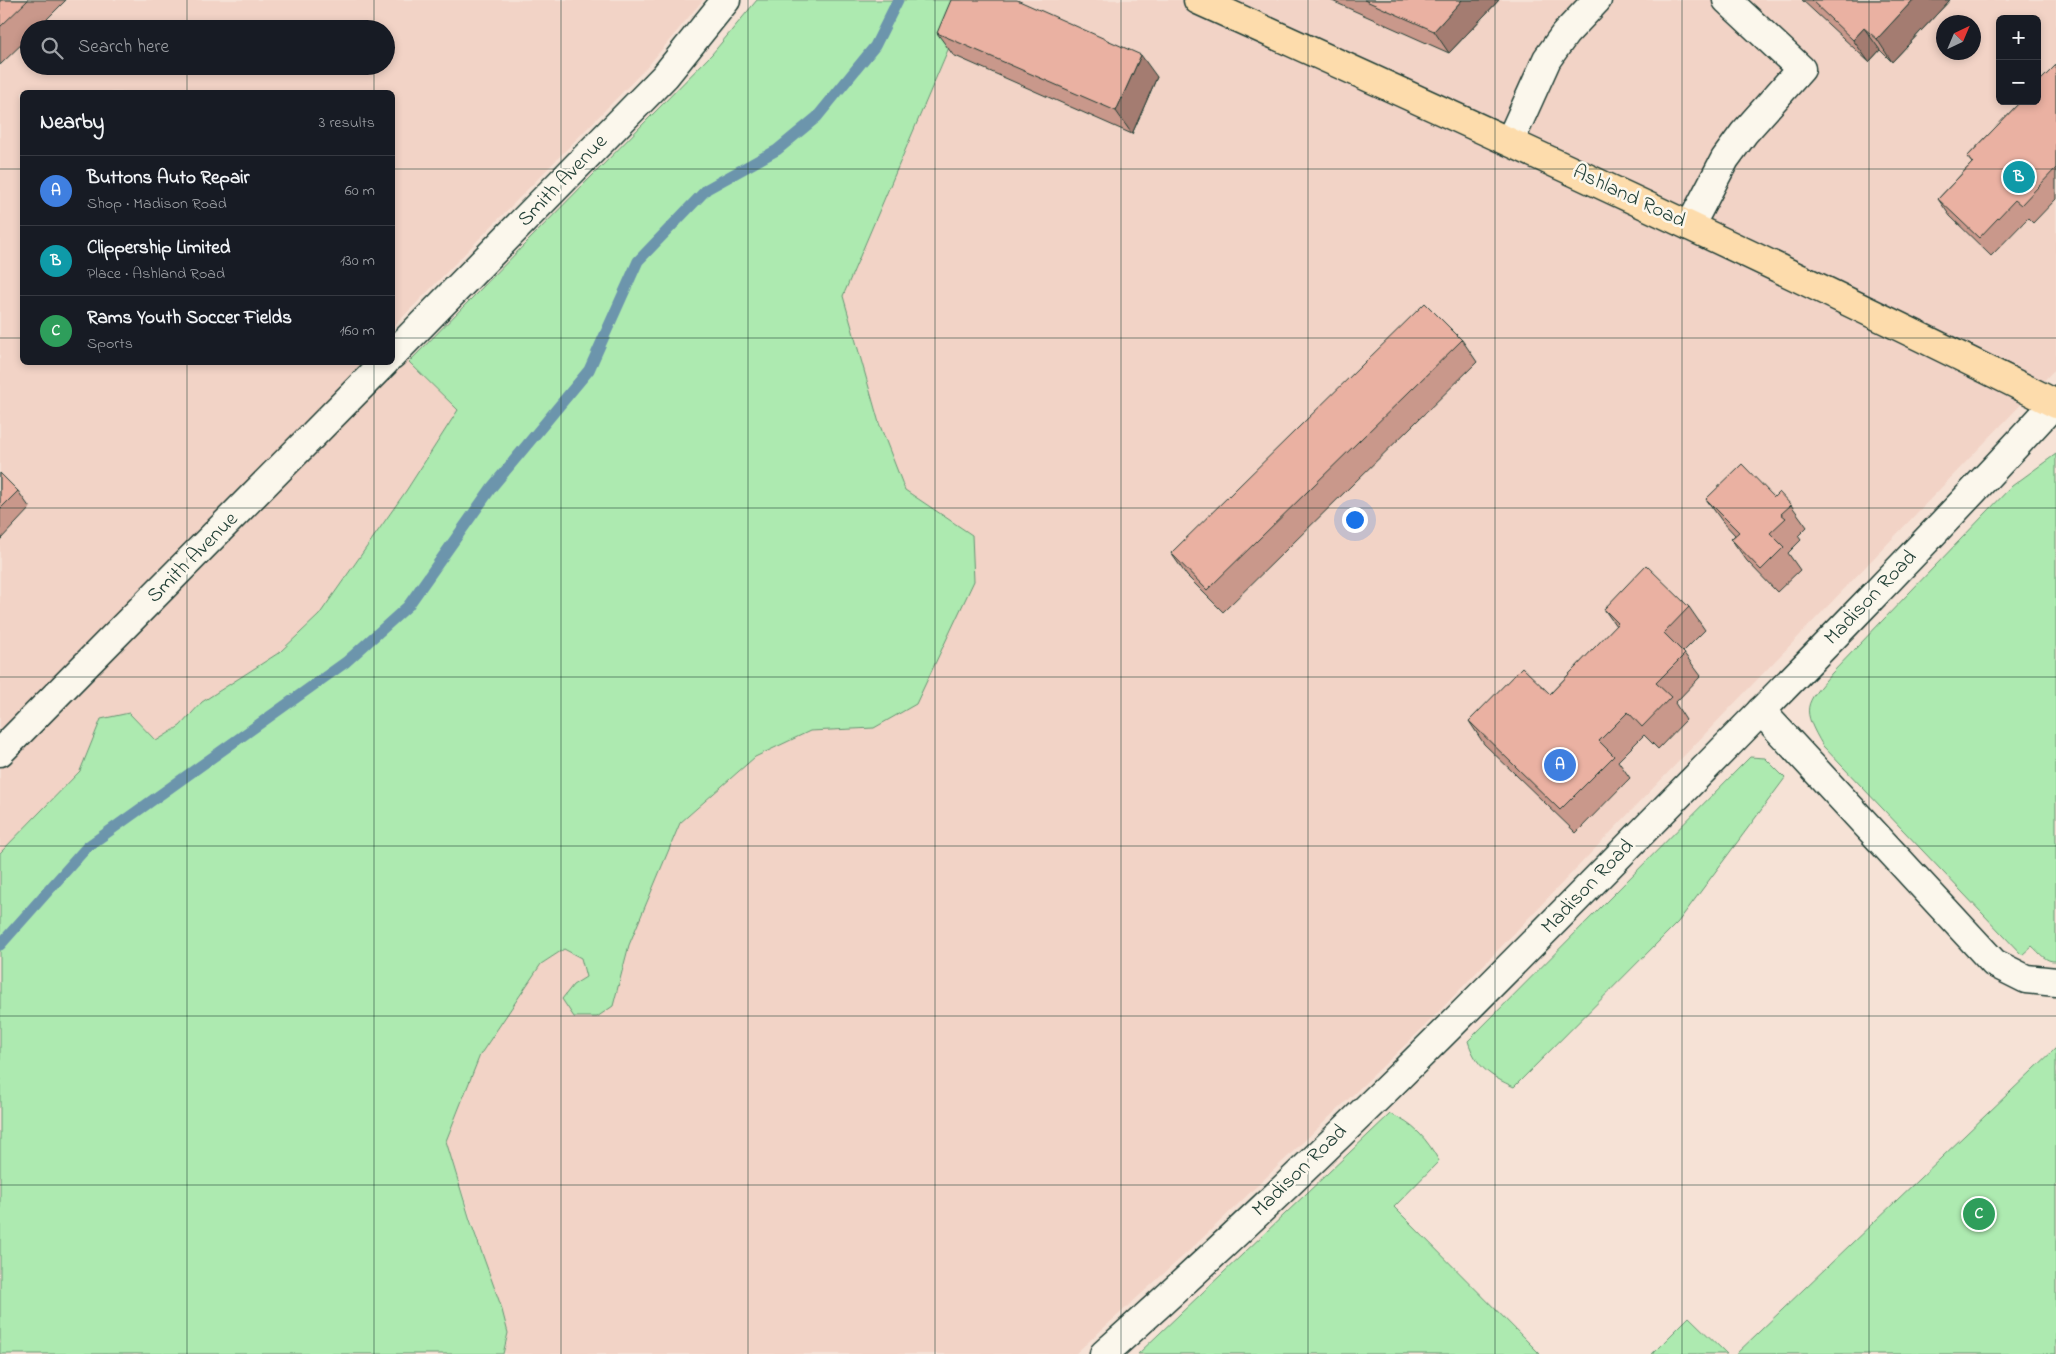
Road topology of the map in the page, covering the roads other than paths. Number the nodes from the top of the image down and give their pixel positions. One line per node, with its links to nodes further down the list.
1 (726, 0): 7 (street, Smith Avenue)
2 (1198, 0): 5 (main road, Ashland Road)
3 (1597, 0): 5 (street)
4 (1728, 0): 6 (street)
5 (1510, 141): 6 (main road, Ashland Road)
6 (1690, 226): 9 (main road, Ashland Road)
7 (395, 352)
8 (382, 365): 11 (street, Smith Avenue)
9 (2056, 403): 10 (street, Madison Road)
10 (1761, 711): 12 (street); 13 (street, Madison Road)
11 (0, 752)
12 (2056, 982)
13 (1104, 1354)

